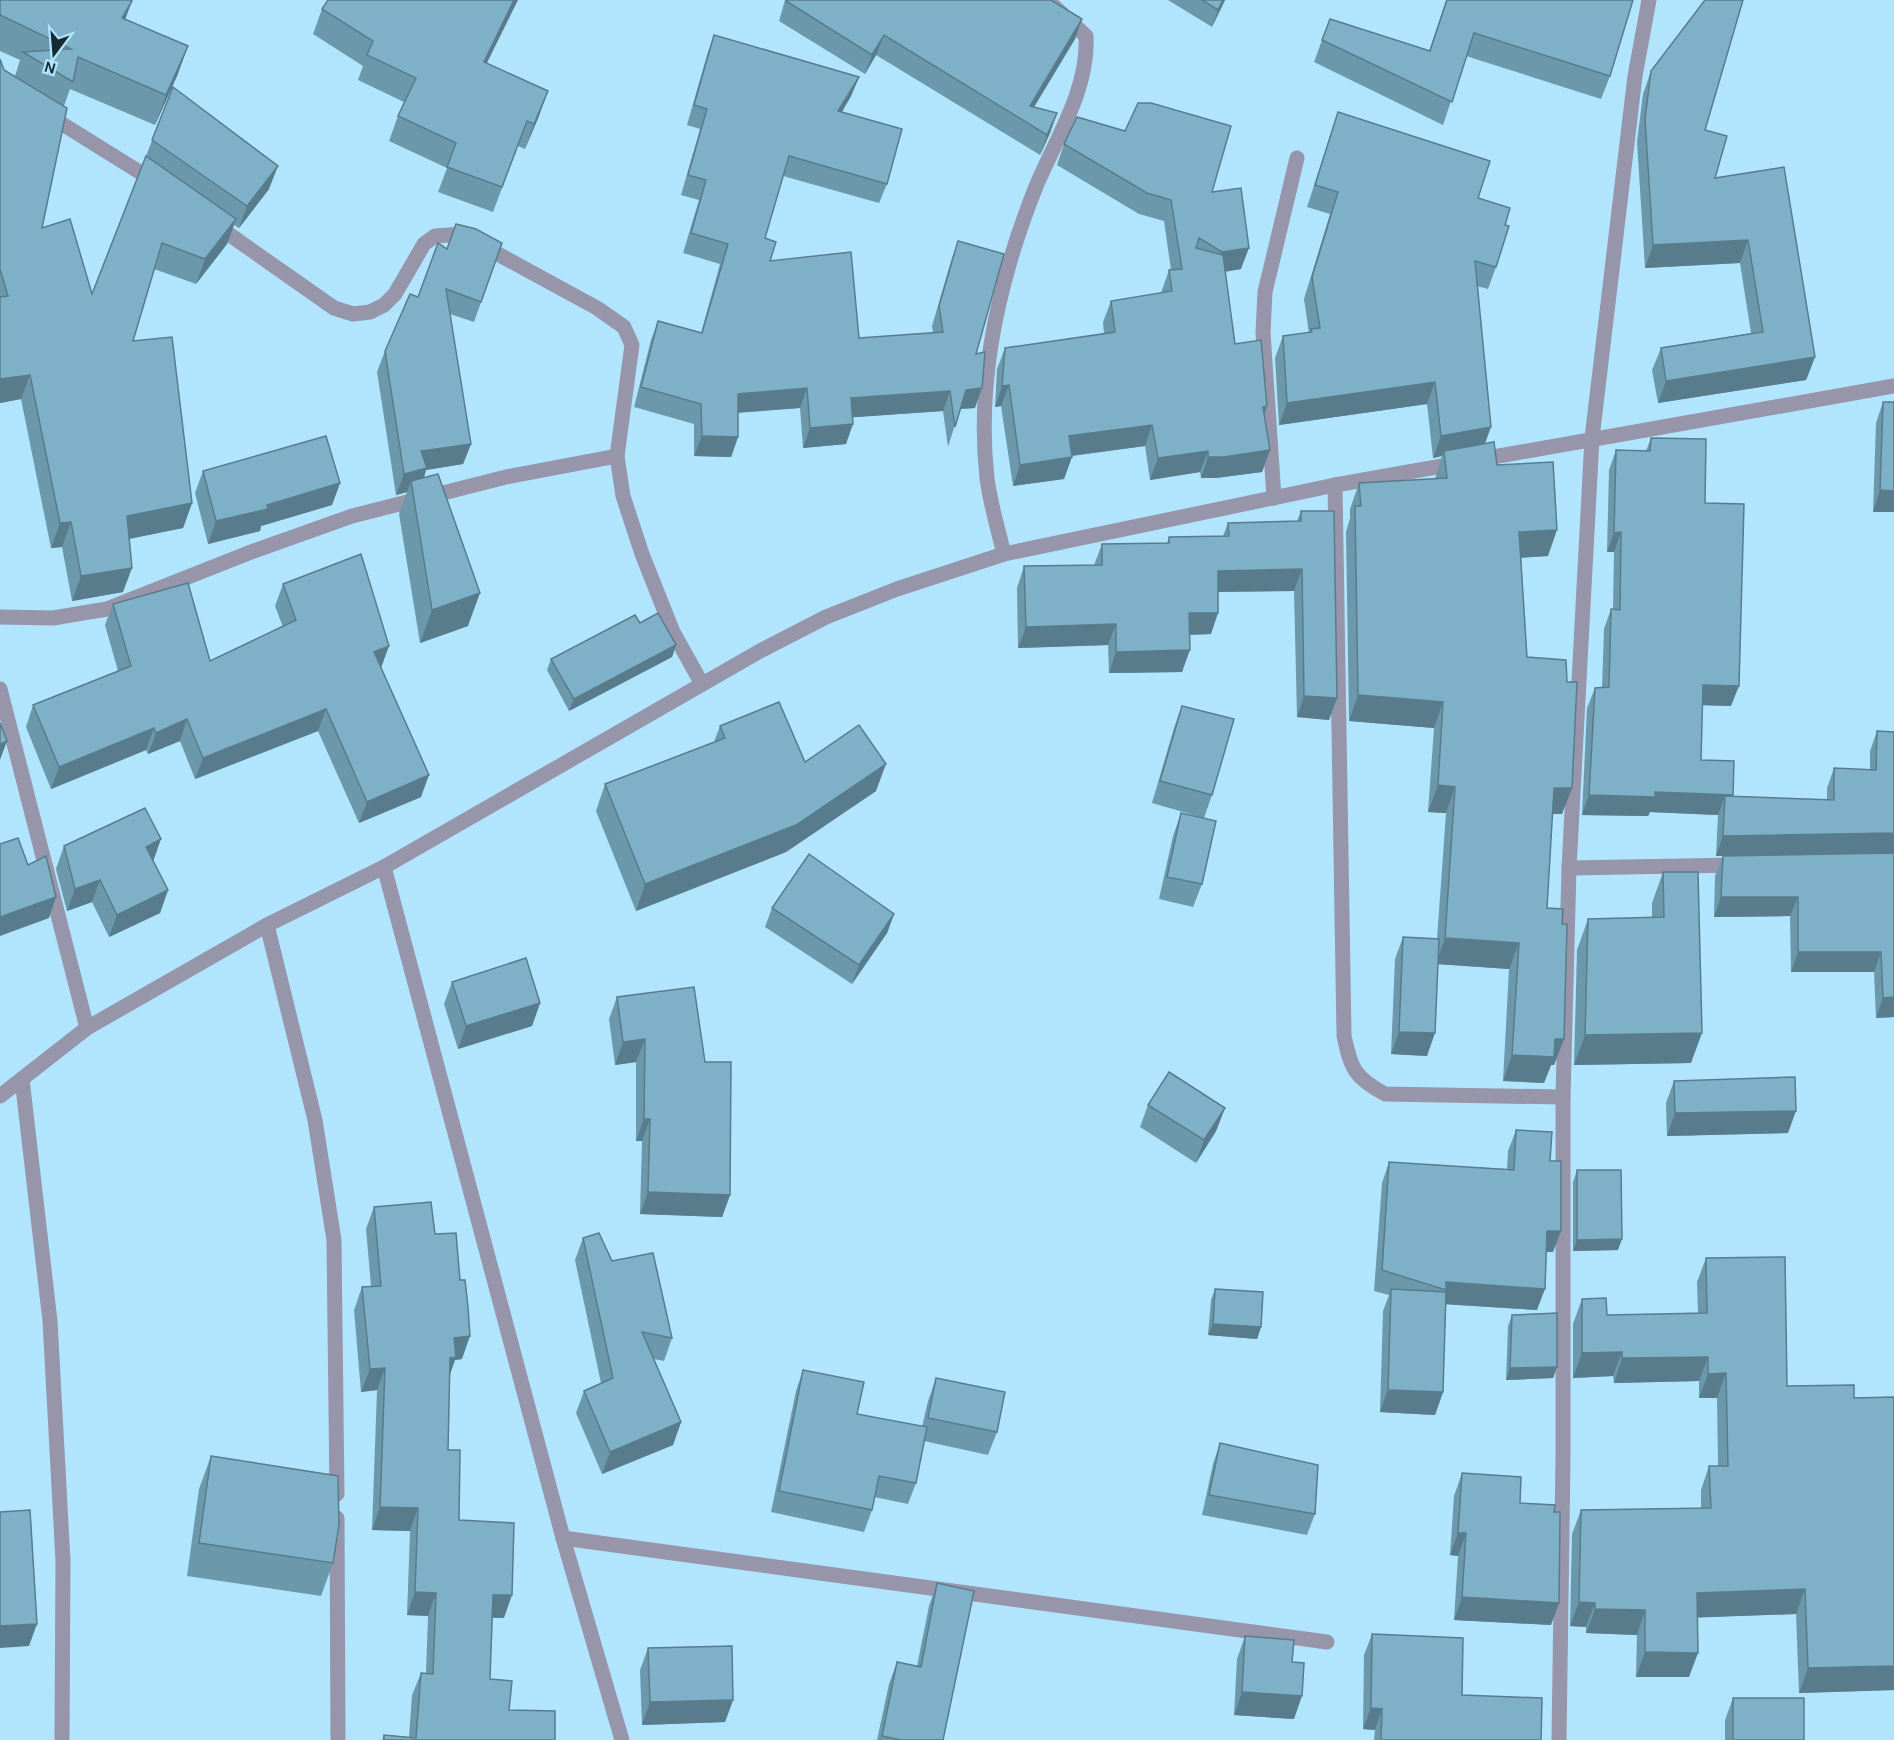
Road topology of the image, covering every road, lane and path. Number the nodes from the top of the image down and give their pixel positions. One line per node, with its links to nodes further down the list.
1 (1047, 0): 12 (street)
2 (1649, 0): 8 (street)
3 (35, 107): 5 (street)
4 (1297, 158): 11 (street)
5 (169, 191)
6 (198, 212): 9 (street)
7 (1894, 386): 8 (street)
8 (1592, 438): 10 (street); 18 (street)
9 (616, 456): 13 (street); 14 (street)
10 (1335, 485): 11 (street); 23 (street)
11 (1274, 498): 12 (street)
12 (1004, 554): 14 (street)
13 (0, 617)
14 (702, 684): 17 (street)
15 (0, 689): 20 (street)
16 (1749, 865): 18 (street)
17 (384, 867): 19 (street); 24 (street)
18 (1569, 868): 23 (street)
19 (267, 925): 20 (street); 27 (street)
20 (87, 1028): 21 (street)
21 (22, 1079): 22 (street); 26 (street)
22 (0, 1096)
23 (1563, 1096): 29 (street)
24 (563, 1538): 25 (street); 28 (street)
25 (1327, 1642)
26 (62, 1740)
27 (338, 1740)
28 (622, 1740)
29 (1558, 1740)

